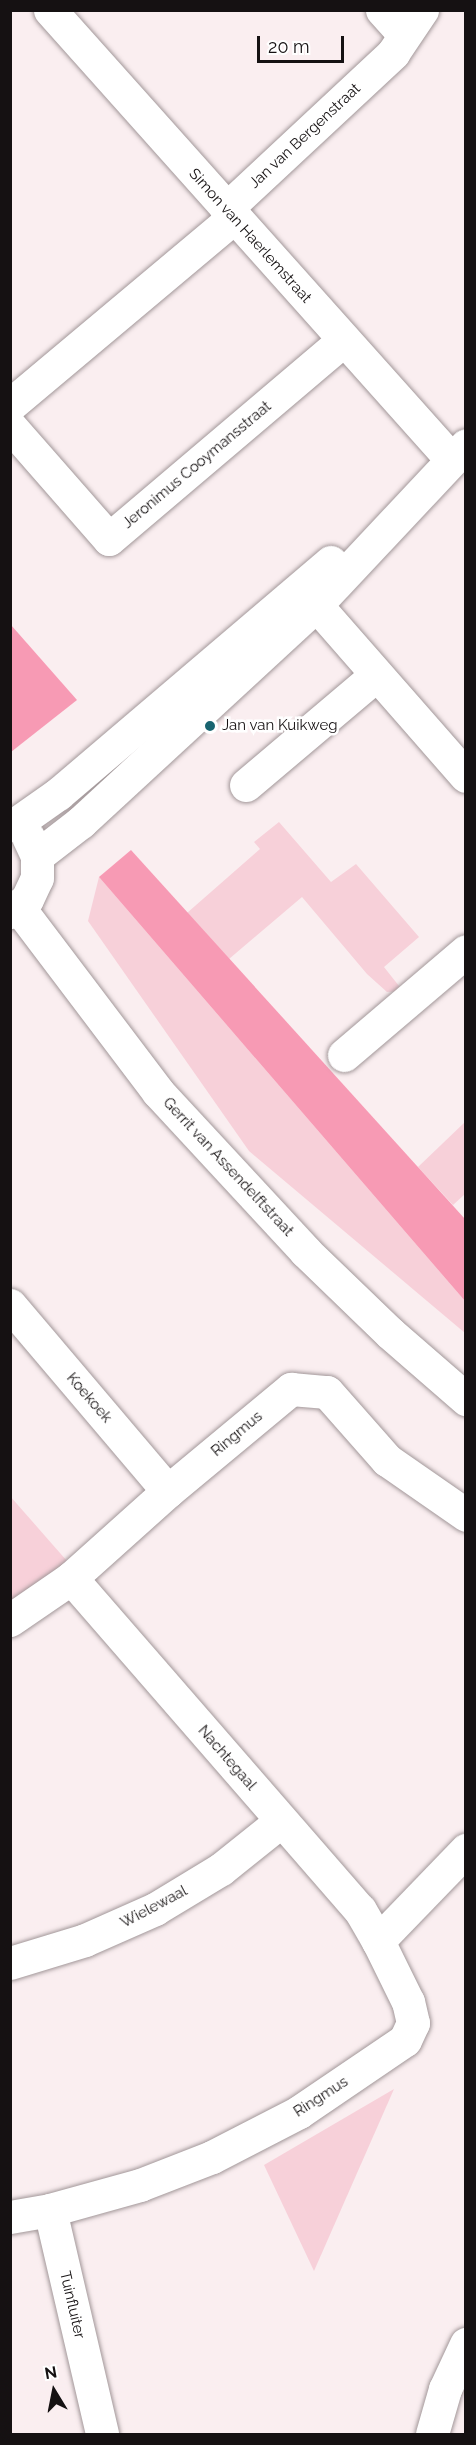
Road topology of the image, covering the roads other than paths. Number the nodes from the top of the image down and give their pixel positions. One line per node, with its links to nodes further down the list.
1 (50, 10): 3 (street, Simon van Haerlemstraat)
2 (402, 18): 3 (street, Jan van Bergenstraat)
3 (230, 213): 4 (street, Simon van Haerlemstraat); 5 (street)
4 (344, 340): 6 (street, Jeronimus Cooymansstraat); 7 (street, Simon van Haerlemstraat)
5 (10, 405)
6 (10, 426)
7 (458, 452): 8 (street)
8 (308, 597): 9 (street); 12 (street); 13 (street)
9 (375, 676): 10 (street); 11 (street)
10 (465, 776)
11 (246, 785)
12 (12, 824): 13 (street)
13 (37, 856): 14 (street)
14 (15, 910): 18 (street, Gerrit van Assendelftstraat)
15 (465, 951): 16 (street)
16 (344, 1055)
17 (10, 1305): 19 (street, Koekoek)
18 (465, 1399)
19 (168, 1491): 20 (street, Ringmus); 21 (street, Ringmus)
20 (465, 1515)
21 (71, 1578): 22 (street, Ringmus); 23 (street, Nachtegaal)
22 (10, 1620)
23 (281, 1821): 25 (street, Nachtegaal); 26 (street, Wielewaal)
24 (465, 1850): 25 (street)
25 (378, 1941): 27 (street, Ringmus)
26 (10, 1963)
27 (50, 2210): 28 (street, Ringmus); 31 (street, Tuinfluiter)
28 (10, 2217)
29 (465, 2344): 30 (street)
30 (435, 2431)
31 (102, 2434)

